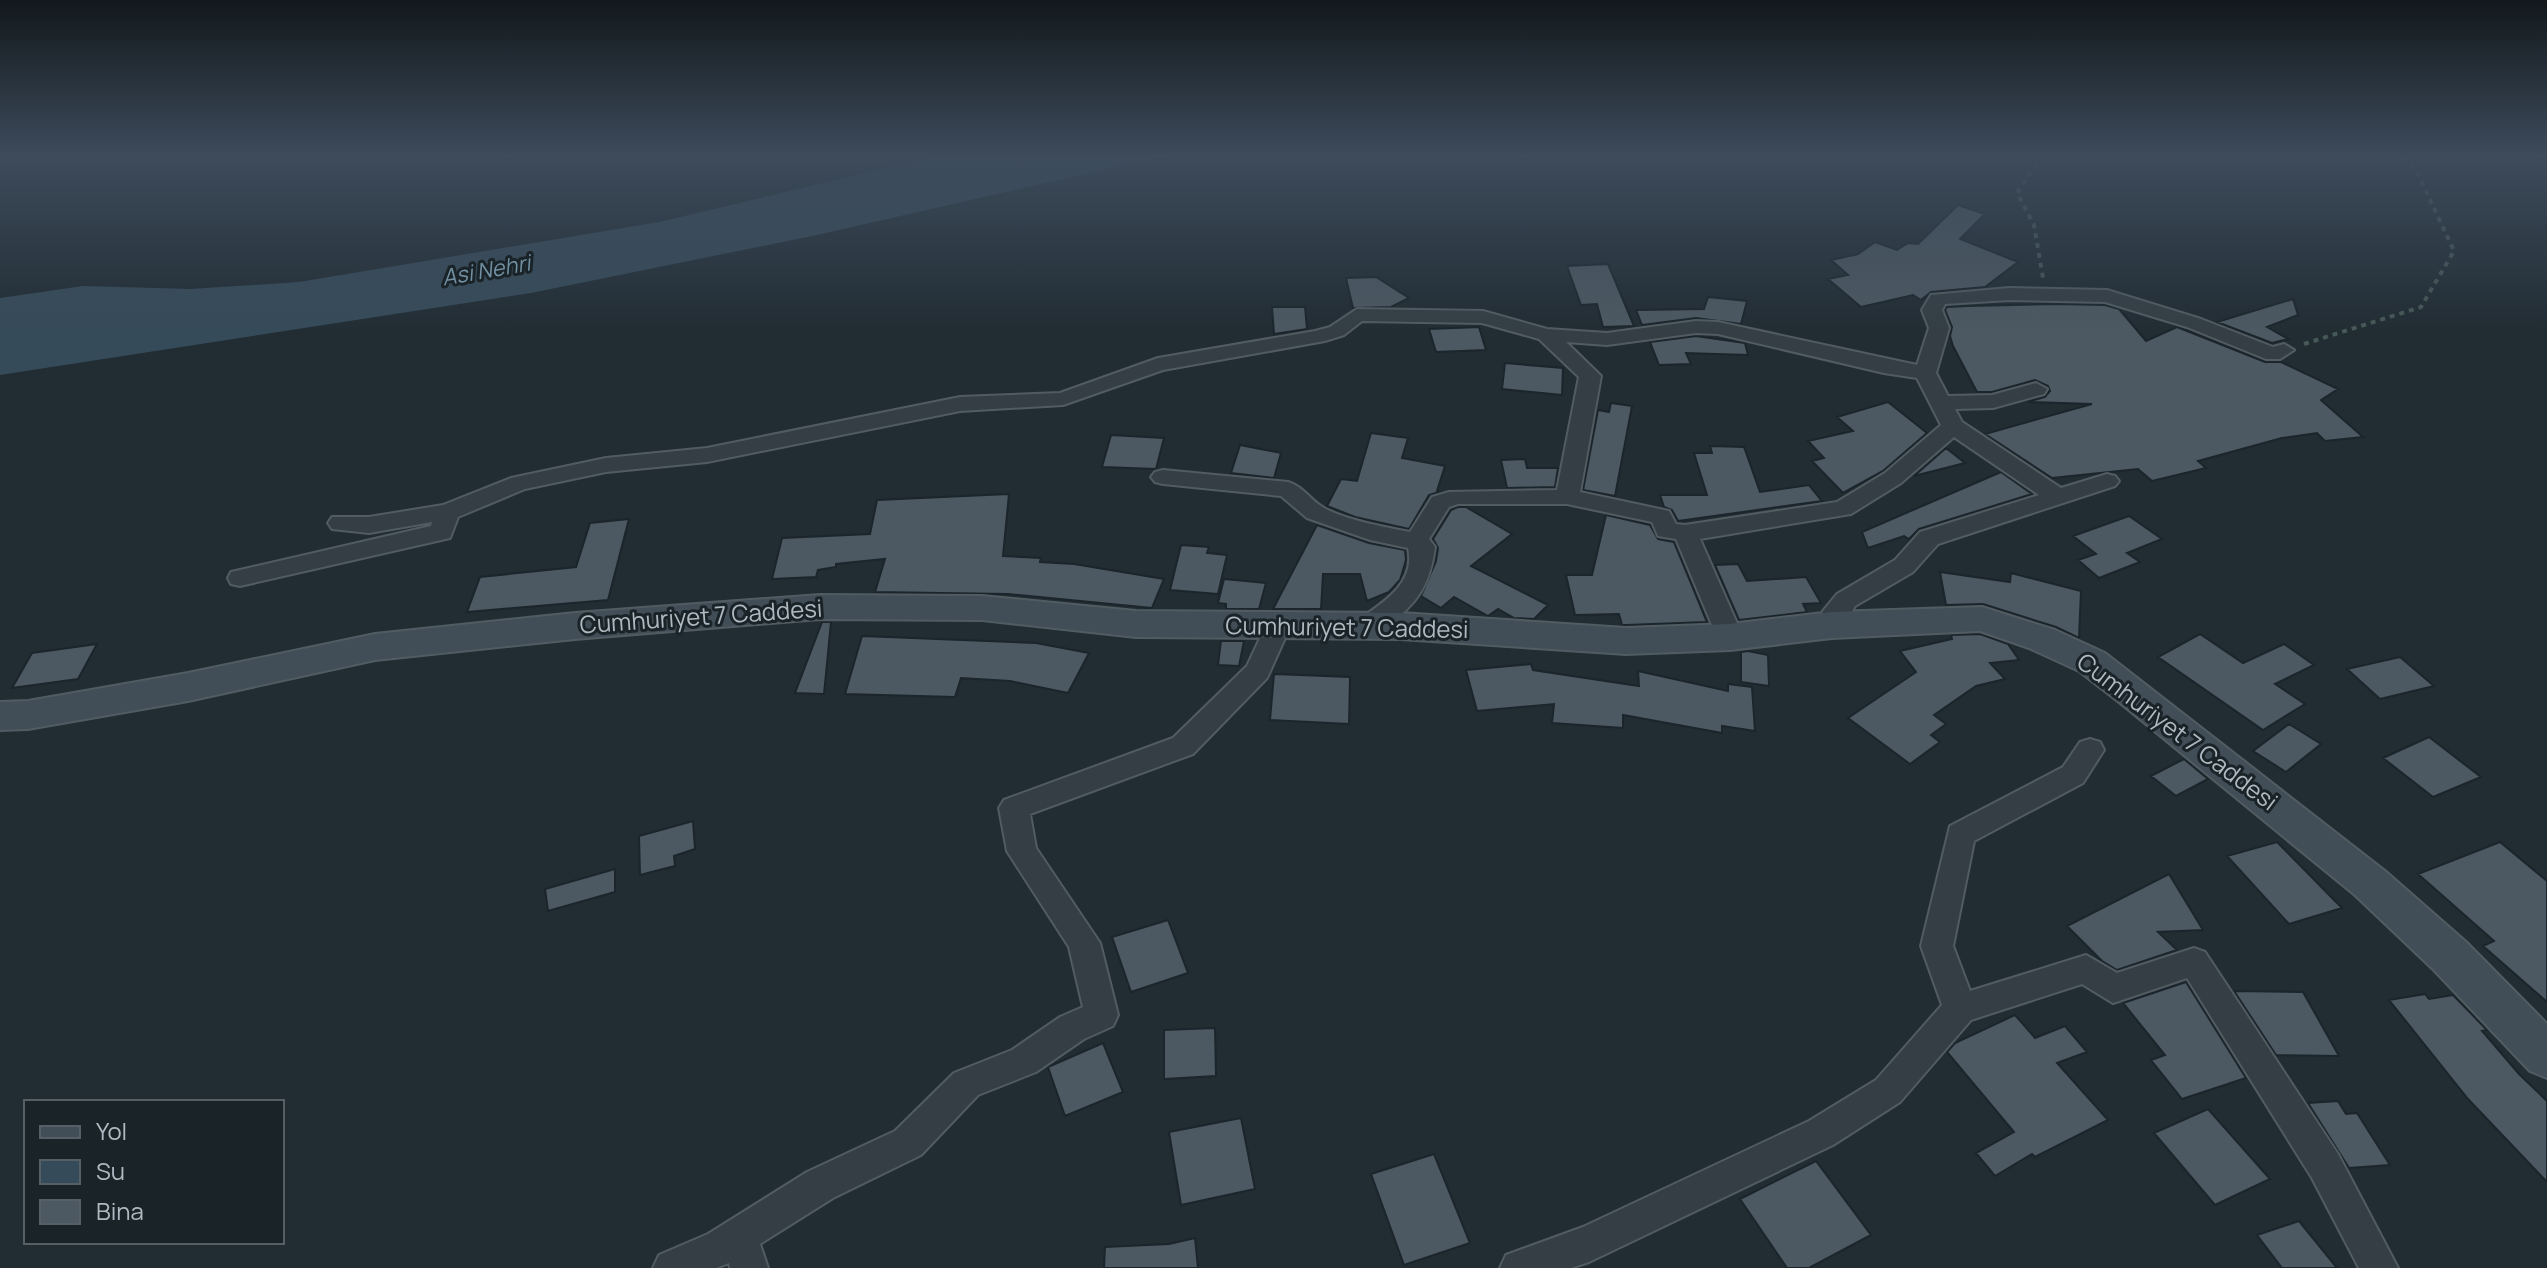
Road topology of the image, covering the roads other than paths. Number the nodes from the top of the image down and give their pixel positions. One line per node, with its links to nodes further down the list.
1 (1546, 335): 3 (street); 9 (street); 11 (street)
2 (2284, 350): 3 (street)
3 (1925, 373): 5 (street)
4 (2036, 389): 5 (street)
5 (1941, 403): 6 (street)
6 (1953, 426): 10 (street); 13 (street)
7 (1163, 477): 14 (street)
8 (2107, 481): 10 (street)
9 (1567, 497): 13 (street); 14 (street)
10 (2059, 497): 16 (street)
11 (448, 512): 12 (street); 15 (street)
12 (340, 523)
13 (1685, 533): 19 (street)
14 (1416, 541): 17 (street)
15 (240, 578)
16 (1832, 625): 19 (main road, Cumhuriyet 7 Caddesi); 23 (main road, Cumhuriyet 7 Caddesi)
17 (1367, 626): 18 (main road, Cumhuriyet 7 Caddesi); 19 (main road, Cumhuriyet 7 Caddesi)
18 (1277, 627): 20 (main road, Cumhuriyet 7 Caddesi); 24 (street)
19 (1730, 637)
20 (9, 720)
21 (2090, 750): 22 (street)
22 (1960, 1009): 26 (street); 27 (street)
23 (2547, 1056)
24 (744, 1252): 25 (street)
25 (672, 1268)
26 (1519, 1268)
27 (2379, 1268)

